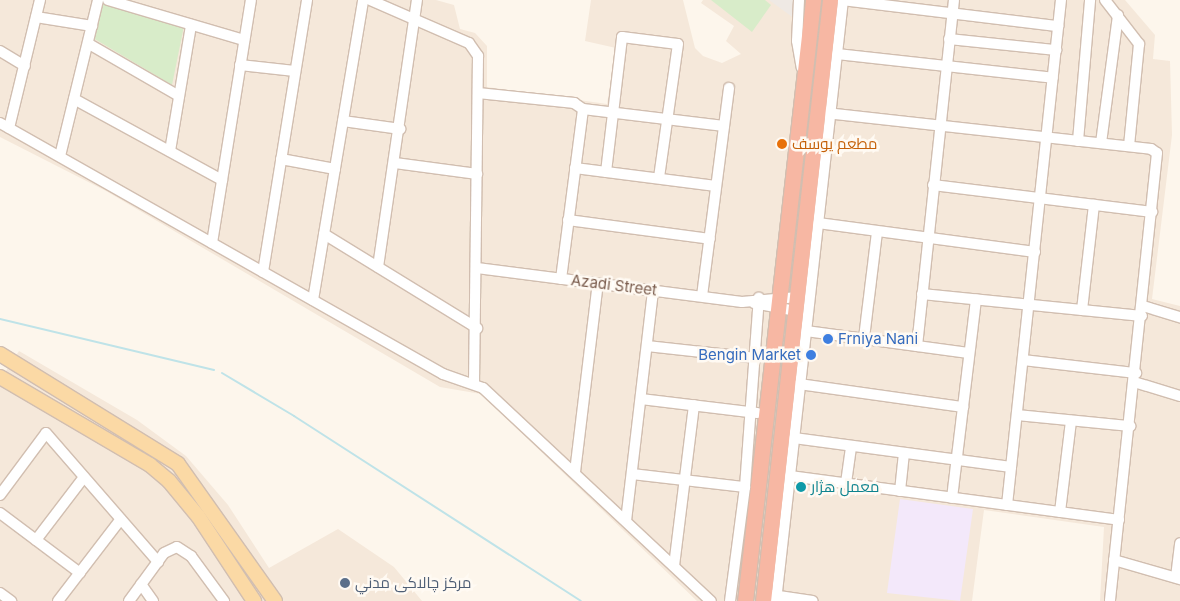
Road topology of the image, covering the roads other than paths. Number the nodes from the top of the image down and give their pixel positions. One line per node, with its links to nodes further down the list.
1 (40, 0): 20 (street)
2 (98, 0): 23 (street)
3 (108, 0): 22 (street)
4 (250, 0): 26 (street)
5 (307, 0): 34 (street)
6 (363, 0): 45 (street)
7 (370, 0): 21 (street)
8 (417, 0): 21 (street)
9 (799, 0): 35 (street)
10 (814, 0): 35 (highway)
11 (830, 0): 43 (highway)
12 (842, 0): 17 (street); 30 (street)
13 (954, 0): 18 (street)
14 (1061, 0): 24 (street)
15 (1090, 0): 51 (street)
16 (1106, 0): 19 (street)
17 (899, 4): 18 (street)
18 (953, 13): 24 (street); 25 (street)
19 (1118, 15): 52 (street); 53 (street)
20 (36, 17): 23 (street); 31 (street)
21 (414, 20): 38 (street); 49 (street)
22 (191, 25): 26 (street); 39 (street)
23 (92, 26): 27 (street)
24 (1058, 26): 28 (street)
25 (950, 39): 28 (street); 33 (street)
26 (244, 40): 32 (street)
27 (88, 44): 39 (street); 40 (street)
28 (1056, 50): 36 (street)
29 (0, 51): 31 (street)
30 (837, 54): 33 (street); 43 (street)
31 (25, 66): 47 (street)
32 (240, 66): 34 (street); 63 (street)
33 (946, 67): 36 (street); 46 (street)
34 (296, 71): 56 (street)
35 (805, 75): 89 (highway)
36 (1053, 78): 50 (street)
37 (729, 88): 48 (street)
38 (478, 93): 41 (street); 61 (street)
39 (179, 96): 54 (street)
40 (74, 98): 54 (street); 55 (street)
41 (583, 109): 42 (street); 59 (street)
42 (613, 112): 44 (street); 44 (street); 60 (street)
43 (823, 113): 46 (street); 67 (highway)
44 (667, 119): 48 (street); 62 (street)
45 (343, 121): 49 (street); 58 (street)
46 (940, 125): 50 (street); 64 (street)
47 (5, 126): 55 (street)
48 (724, 126): 65 (street)
49 (400, 129): 57 (street)
50 (1047, 138): 51 (street); 66 (street)
51 (1078, 141): 52 (street)
52 (1101, 143): 53 (street)
53 (1129, 146): 69 (street)
54 (170, 151): 63 (street)
55 (60, 156): 76 (street)
56 (281, 159): 58 (street); 80 (street)
57 (395, 162): 61 (street); 78 (street)
58 (335, 168): 73 (street)
59 (575, 168): 60 (street); 70 (street)
60 (606, 172): 62 (street)
61 (477, 174): 79 (street)
62 (659, 178): 65 (street)
63 (222, 180): 76 (street)
64 (933, 185): 66 (street); 75 (street)
65 (716, 186): 74 (street)
66 (1041, 198): 68 (street); 77 (street)
67 (814, 201): 71 (street); 90 (highway)
68 (1094, 205): 69 (street); 92 (street)
69 (1152, 212): 93 (street)
70 (568, 220): 74 (street); 81 (street)
71 (818, 223): 72 (street); 96 (street)
72 (877, 232): 75 (street); 97 (street)
73 (324, 234): 78 (street); 87 (street)
74 (710, 239): 85 (street)
75 (928, 239): 77 (street); 84 (street)
76 (212, 243): 80 (street)
77 (1035, 252): 91 (street)
78 (378, 267): 95 (street)
79 (477, 268): 81 (street, Azadi Street); 95 (street)
80 (262, 272): 87 (street)
81 (561, 279): 82 (street, Azadi Street)
82 (598, 283): 83 (street, Azadi Street); 122 (street)
83 (653, 290): 85 (street, Azadi Street); 98 (street)
84 (922, 294): 86 (street); 99 (street)
85 (702, 296): 88 (street, Azadi Street)
86 (976, 299): 91 (street); 100 (street)
87 (313, 300): 106 (street)
88 (756, 302): 89 (street, Azadi Street); 102 (street)
89 (778, 303): 90 (street, Azadi Street); 90 (street, Azadi Street); 113 (highway)
90 (797, 304): 147 (highway)
91 (1030, 305): 92 (street); 103 (street)
92 (1082, 310): 93 (street)
93 (1142, 311): 94 (street); 105 (street)
94 (1180, 317)
95 (477, 328): 106 (street)
96 (806, 331): 97 (street); 107 (street)
97 (864, 338): 99 (street)
98 (647, 346): 102 (street); 109 (street)
99 (917, 346): 100 (street)
100 (969, 353): 111 (street)
101 (0, 354): 154 (main road)
102 (756, 358): 112 (street)
103 (1023, 360): 105 (street); 114 (street)
104 (0, 377): 153 (main road)
105 (1135, 378): 108 (street); 116 (street)
106 (474, 384): 122 (street)
107 (799, 384): 111 (street); 117 (street)
108 (1180, 396)
109 (641, 398): 110 (street); 123 (street)
110 (694, 405): 112 (street); 126 (street)
111 (963, 407): 120 (street)
112 (752, 413): 113 (street); 128 (street)
113 (768, 414): 157 (highway)
114 (1017, 415): 115 (street); 121 (street)
115 (1071, 421): 116 (street); 133 (street)
116 (1130, 426): 136 (street)
117 (794, 438): 118 (street); 124 (street)
118 (851, 446): 119 (street); 127 (street)
119 (904, 453): 120 (street); 129 (street)
120 (956, 460): 121 (street); 131 (street)
121 (1011, 467): 132 (street)
122 (575, 472): 137 (street)
123 (632, 474): 126 (street); 137 (street)
124 (790, 476): 127 (street); 147 (street)
125 (84, 477): 130 (street); 135 (street); 138 (street)
126 (685, 479): 128 (street); 142 (street)
127 (846, 484): 129 (street)
128 (745, 488): 156 (street)
129 (900, 491): 131 (street)
130 (0, 495)
131 (952, 498): 132 (street)
132 (1007, 505): 133 (street)
133 (1060, 512): 136 (street)
134 (0, 513): 138 (street)
135 (121, 519): 141 (street); 143 (street)
136 (1119, 520): 140 (street)
137 (626, 521): 142 (street)
138 (36, 540): 143 (street)
139 (1180, 543): 144 (street)
140 (1114, 560): 144 (street); 159 (street)
141 (158, 562): 145 (street); 152 (street)
142 (674, 566): 155 (street)
143 (80, 573): 149 (street)
144 (1178, 578)
145 (141, 584): 150 (street); 151 (street)
146 (0, 593): 148 (street)
147 (770, 598): 158 (street)
148 (11, 601)
149 (58, 601)
150 (129, 601)
151 (153, 601)
152 (224, 601)
153 (254, 601)
154 (275, 601)
155 (711, 601)
156 (730, 601)
157 (745, 601)
158 (813, 601)
159 (1110, 601)

